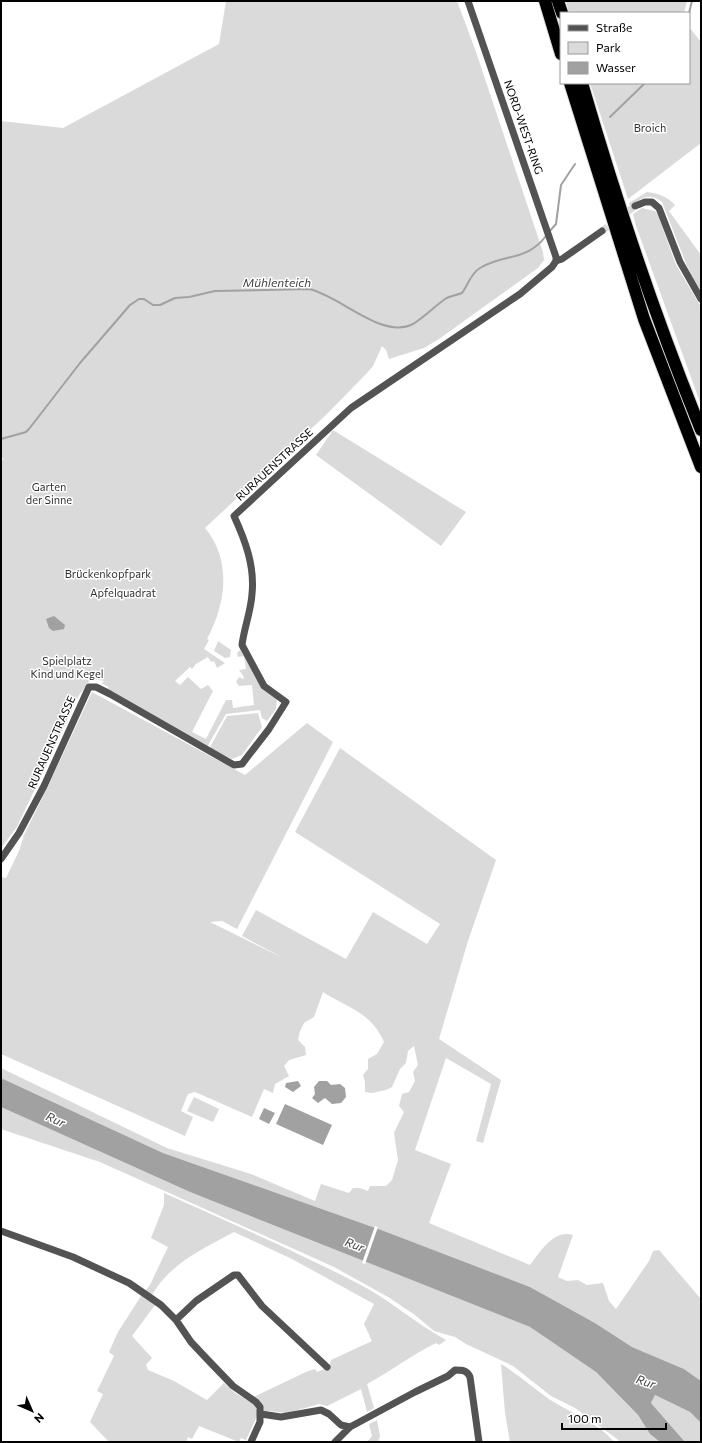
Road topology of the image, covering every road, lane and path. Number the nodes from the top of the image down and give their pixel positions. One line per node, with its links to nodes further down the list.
1 (468, 1): 10 (street, NORD-WEST-RING)
2 (545, 1): 5 (highway)
3 (558, 1): 4 (highway)
4 (562, 12)
5 (560, 51)
6 (570, 84): 13 (highway)
7 (582, 84): 12 (highway)
8 (635, 206): 11 (street)
9 (602, 231): 10 (street, RURAUENSTRASSE)
10 (556, 261): 14 (street, RURAUENSTRASSE)
11 (701, 299)
12 (701, 430)
13 (701, 467)
14 (1, 859)
15 (1, 1232): 16 (street)
16 (176, 1320): 17 (street); 18 (street)
17 (327, 1367)
18 (261, 1414): 19 (street); 20 (street)
19 (350, 1426): 21 (street); 22 (street)
20 (251, 1442)
21 (335, 1442)
22 (479, 1442)

